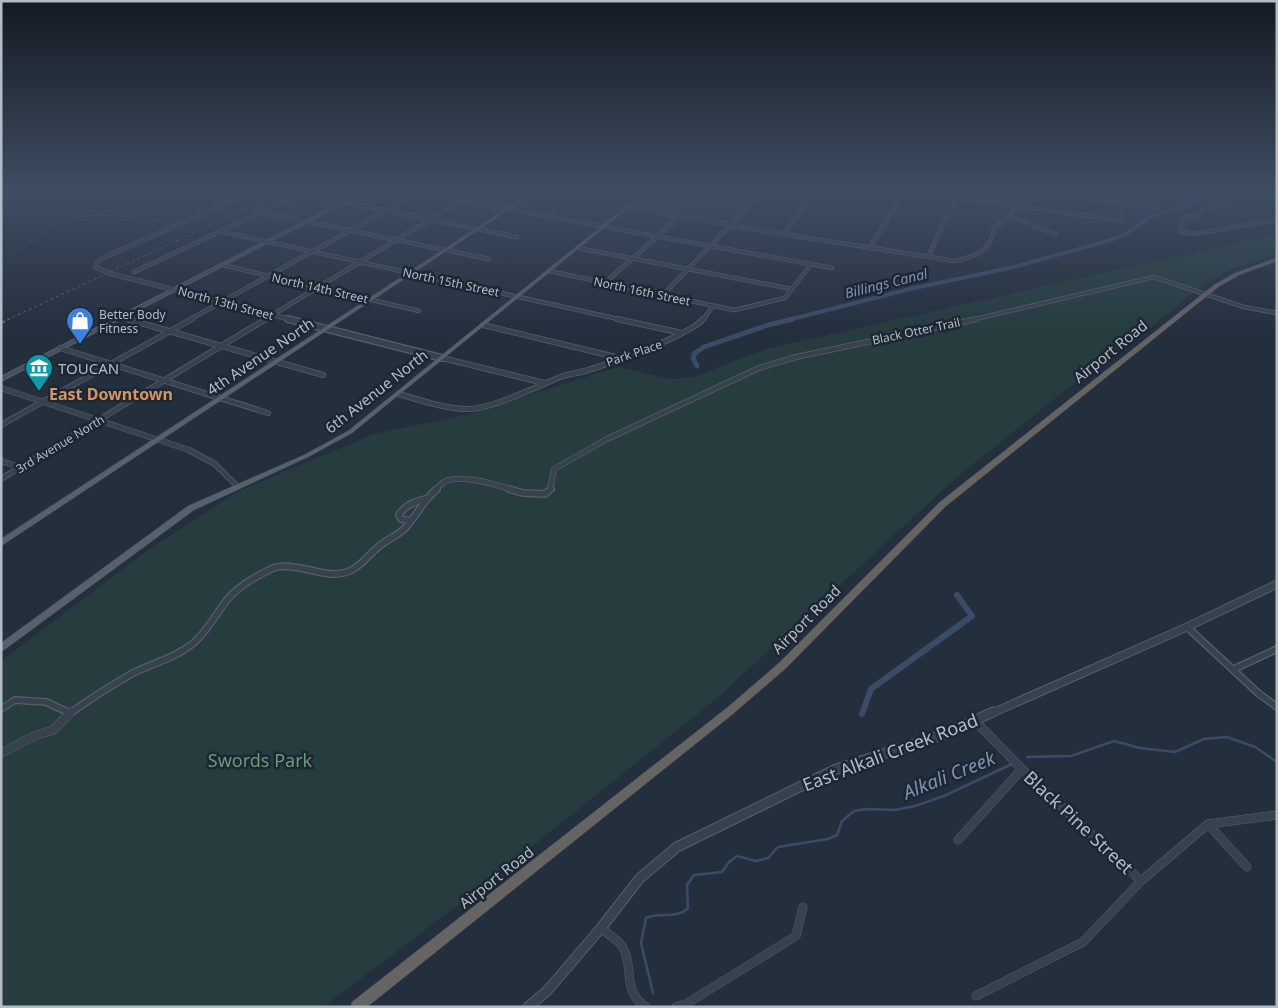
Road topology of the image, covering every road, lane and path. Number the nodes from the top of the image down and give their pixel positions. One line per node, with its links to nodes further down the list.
1 (147, 238): 40 (street, North 13th Street)
2 (204, 238): 34 (street)
3 (249, 238): 18 (street, North 15th Street)
4 (274, 238): 18 (main road)
5 (335, 238): 23 (street)
6 (387, 238): 17 (street)
7 (399, 238): 17 (street, 3rd Avenue North)
8 (463, 238): 22 (main road, 4th Avenue North)
9 (590, 238): 20 (main road, 6th Avenue North)
10 (655, 238): 25 (street)
11 (669, 238): 19 (street)
12 (716, 238): 19 (street)
13 (808, 238): 21 (street)
14 (875, 238): 21 (street)
15 (937, 238): 24 (street)
16 (993, 238): 24 (street)
17 (396, 240): 22 (street); 28 (street, 3rd Avenue North)
18 (266, 242): 23 (street, North 15th Street); 29 (main road)
19 (709, 245): 30 (street); 32 (street)
20 (578, 248): 25 (street); 33 (main road, 6th Avenue North)
21 (869, 248): 24 (street)
22 (446, 250): 26 (street); 35 (main road, 4th Avenue North)
23 (311, 252): 28 (street, North 15th Street); 36 (street)
24 (928, 257)
25 (631, 258): 32 (street); 37 (street)
26 (489, 259)
27 (1277, 259): 42 (highway, Airport Road)
28 (359, 262): 35 (street, North 15th Street); 38 (street, 3rd Avenue North)
29 (222, 264): 36 (street, North 14th Street); 40 (main road)
30 (811, 264): 31 (street); 39 (street)
31 (832, 268)
32 (687, 269): 39 (street); 41 (street)
33 (549, 271): 37 (street, North 16th Street); 43 (main road, 6th Avenue North)
34 (134, 272)
35 (409, 273): 43 (street, North 15th Street); 44 (main road, 4th Avenue North)
36 (268, 276): 38 (street, North 14th Street); 45 (street)
37 (605, 283): 41 (street, North 16th Street)
38 (318, 288): 44 (street, North 14th Street); 49 (street, 3rd Avenue North)
39 (792, 289): 46 (street, North 16th Street)
40 (173, 290): 45 (street, North 13th Street); 50 (main road)
41 (664, 294): 46 (street, North 16th Street)
42 (1206, 295): 48 (street, Black Otter Trail); 77 (street, Black Otter Trail); 100 (highway, Airport Road)
43 (518, 296): 51 (main road, 6th Avenue North); 54 (street, North 15th Street)
44 (371, 299): 47 (street, North 14th Street); 52 (main road, 4th Avenue North)
45 (222, 302): 49 (street, North 13th Street); 53 (street)
46 (713, 306): 54 (street, Park Place)
47 (419, 311)
48 (1277, 313)
49 (271, 315): 52 (street, North 13th Street); 55 (street, 3rd Avenue North)
50 (120, 317): 53 (street); 56 (main road)
51 (483, 325): 57 (street); 58 (main road, 6th Avenue North)
52 (326, 329): 58 (street, North 13th Street); 59 (main road, 4th Avenue North)
53 (170, 330): 55 (street); 60 (street)
54 (682, 334): 57 (street, Park Place)
55 (220, 345): 59 (street); 63 (street, 3rd Avenue North)
56 (60, 348): 60 (street); 62 (main road)
57 (617, 357): 64 (street, Park Place)
58 (442, 358): 64 (street, North 13th Street); 66 (main road, 6th Avenue North)
59 (275, 362): 61 (street); 67 (main road, 4th Avenue North)
60 (110, 364): 63 (street); 68 (street)
61 (323, 375)
62 (1, 379)
63 (164, 380): 67 (street); 70 (street, 3rd Avenue North)
64 (545, 384): 66 (street, Park Place)
65 (1, 388): 68 (street)
66 (398, 394): 76 (main road, 6th Avenue North)
67 (222, 398): 69 (street); 72 (main road, 4th Avenue North)
68 (43, 402): 70 (street); 71 (street)
69 (268, 413)
70 (99, 420): 72 (street); 74 (street, 3rd Avenue North)
71 (1, 425)
72 (158, 439): 76 (street); 79 (main road, 4th Avenue North)
73 (1, 461): 74 (street)
74 (20, 467): 75 (street, 3rd Avenue North)
75 (1, 479)
76 (237, 486): 82 (main road, 6th Avenue North)
77 (425, 499): 78 (street); 78 (street)
78 (411, 521): 87 (street)
79 (1, 543)
80 (1277, 584): 81 (street, East Alkali Creek Road)
81 (1187, 627): 84 (street); 88 (street, East Alkali Creek Road)
82 (1, 648)
83 (1277, 649): 84 (street)
84 (1234, 669): 85 (street)
85 (1277, 706)
86 (1, 710): 87 (street)
87 (70, 713): 89 (street)
88 (975, 721): 90 (street, Black Pine Street); 97 (street, East Alkali Creek Road)
89 (1, 753)
90 (1022, 769): 93 (street); 95 (street, Black Pine Street)
91 (1277, 815): 92 (street)
92 (1208, 824): 94 (street); 95 (street)
93 (958, 840)
94 (1247, 867)
95 (1141, 881): 98 (street)
96 (802, 907): 99 (street)
97 (601, 928): 101 (street, East Alkali Creek Road); 102 (street)
98 (976, 996)
99 (687, 1005): 103 (street)
100 (358, 1007)
101 (528, 1007)
102 (646, 1007)
103 (676, 1007)

